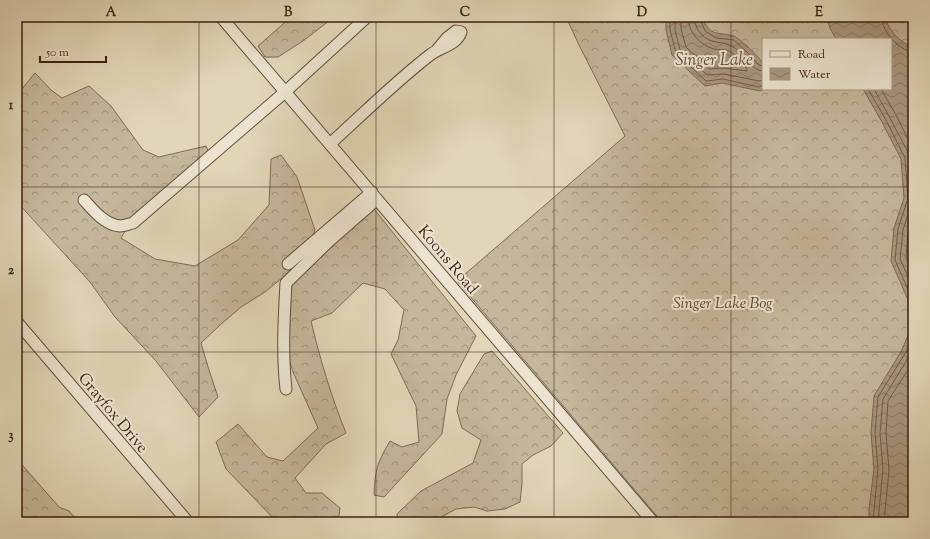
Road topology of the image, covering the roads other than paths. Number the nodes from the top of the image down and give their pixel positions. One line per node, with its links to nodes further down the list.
1 (221, 17): 4 (street, Koons Road)
2 (367, 17): 4 (street)
3 (436, 50): 5 (street)
4 (285, 92): 5 (street, Koons Road); 7 (street)
5 (330, 144): 6 (street, Koons Road)
6 (375, 196): 8 (street); 10 (street); 12 (street, Koons Road)
7 (84, 200)
8 (288, 264)
9 (17, 322): 11 (street, Grayfox Drive)
10 (286, 389)
11 (188, 522)
12 (653, 522)

